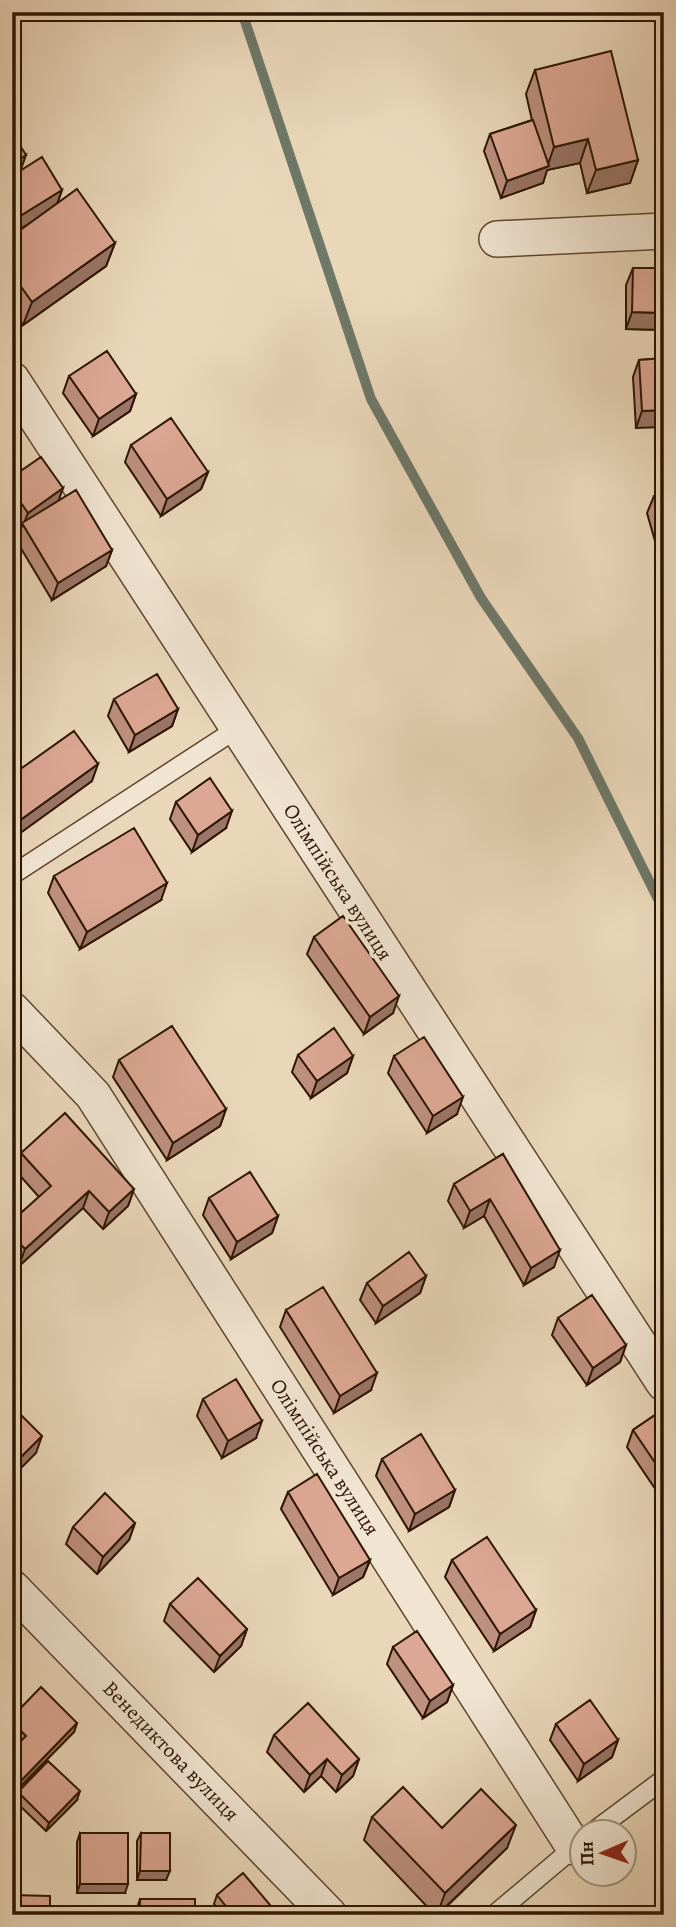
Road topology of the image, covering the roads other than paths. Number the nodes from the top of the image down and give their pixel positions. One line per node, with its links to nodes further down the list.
1 (664, 231): 2 (street)
2 (498, 239)
3 (12, 380): 4 (street, Олімпійська вулиця)
4 (238, 728): 5 (lane); 7 (street, Олімпійська вулиця)
5 (12, 875)
6 (12, 1010): 10 (street, Олімпійська вулиця)
7 (664, 1383)
8 (12, 1588): 13 (street, Венедиктова вулиця)
9 (664, 1779): 11 (lane)
10 (569, 1818)
11 (612, 1818)
12 (568, 1853): 14 (lane)
13 (329, 1915)
14 (494, 1915)

